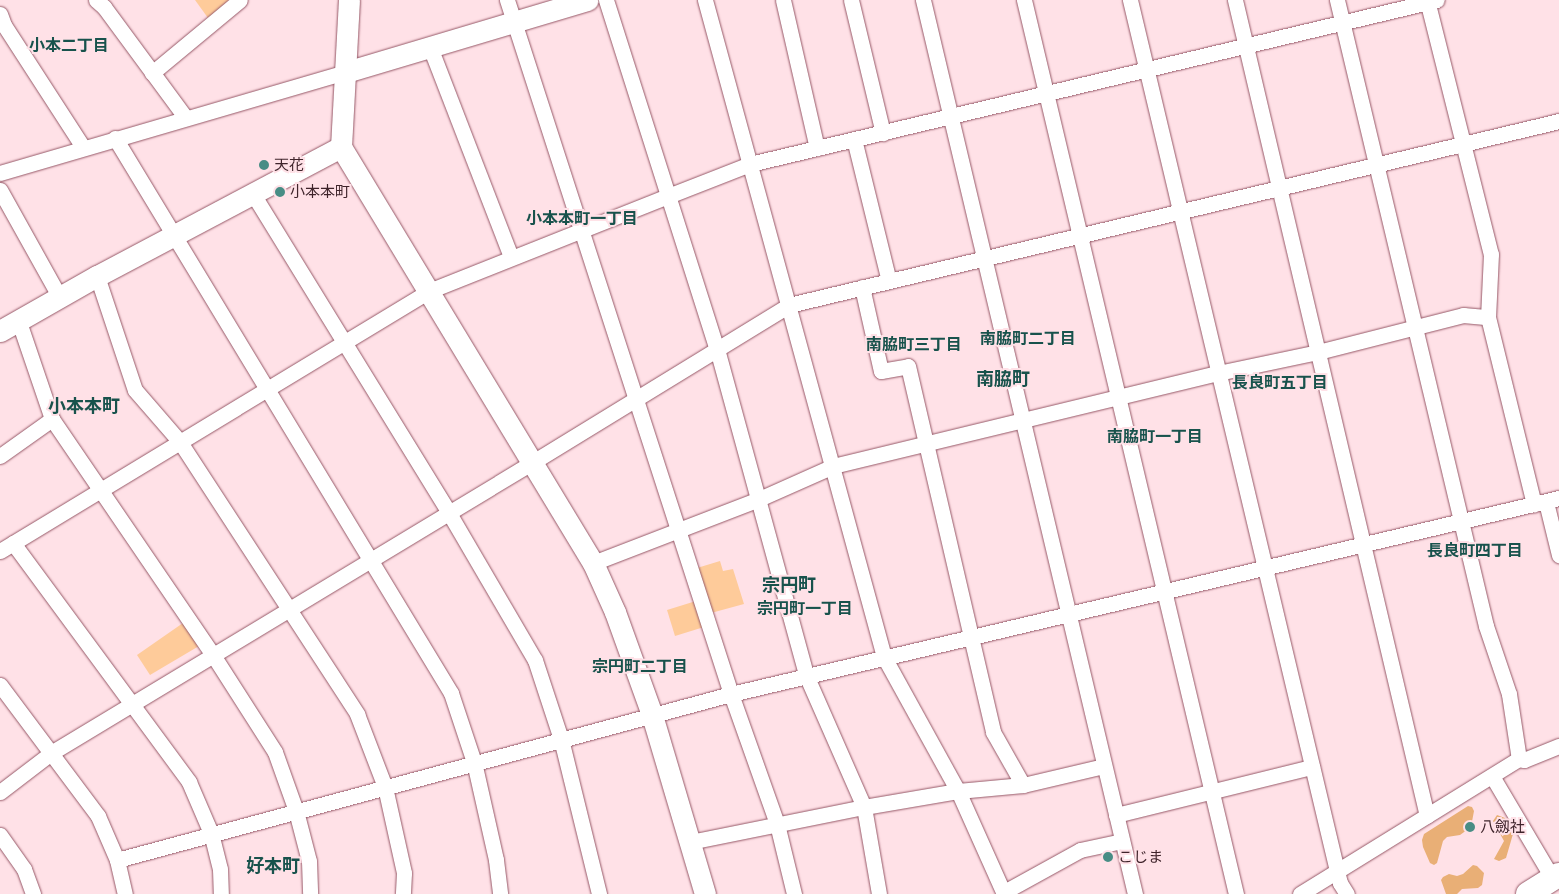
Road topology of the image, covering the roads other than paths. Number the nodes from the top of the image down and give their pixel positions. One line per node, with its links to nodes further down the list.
1 (240, 0): 23 (street)
2 (349, 0): 22 (street)
3 (507, 0): 17 (street)
4 (587, 0): 17 (street)
5 (606, 0): 41 (street)
6 (705, 0): 35 (street)
7 (783, 0): 34 (street)
8 (851, 0): 28 (street)
9 (923, 0): 25 (street)
10 (1024, 0): 24 (street)
11 (1130, 0): 21 (street)
12 (1235, 0): 20 (street)
13 (1337, 0): 18 (street)
14 (1431, 1): 18 (street); 31 (street)
15 (105, 2): 23 (street)
16 (0, 14): 32 (street)
17 (514, 22): 19 (street); 43 (street)
18 (1343, 24): 20 (street); 36 (street)
19 (430, 46): 22 (street); 46 (street)
20 (1246, 46): 21 (street); 38 (street)
21 (1146, 70): 24 (street); 42 (street)
22 (346, 72): 26 (street); 33 (street)
23 (152, 73): 26 (street)
24 (1046, 94): 25 (street); 45 (street)
25 (950, 116): 28 (street); 47 (street)
26 (185, 118): 29 (street)
27 (1559, 121): 31 (street)
28 (883, 132): 30 (street)
29 (115, 138): 32 (street); 44 (street)
30 (854, 139): 34 (street); 49 (street)
31 (1462, 144): 36 (street); 54 (street)
32 (84, 147): 37 (street)
33 (341, 147): 40 (street); 51 (street)
34 (817, 148): 35 (street)
35 (750, 164): 41 (street); 53 (street)
36 (1376, 165): 38 (street); 56 (street)
37 (0, 173)
38 (1280, 188): 42 (street); 60 (street)
39 (0, 190): 52 (street)
40 (253, 194): 44 (street); 58 (street)
41 (668, 196): 43 (street); 59 (street)
42 (1180, 212): 45 (street); 61 (street)
43 (582, 230): 46 (street); 64 (street)
44 (173, 236): 48 (street); 62 (street)
45 (1079, 236): 47 (street); 63 (street)
46 (511, 257): 51 (street)
47 (984, 258): 49 (street); 66 (street)
48 (97, 276): 52 (street); 67 (street)
49 (889, 281): 50 (street)
50 (862, 287): 53 (street); 68 (street)
51 (429, 291): 58 (street); 70 (street)
52 (59, 296): 55 (street)
53 (789, 305): 59 (street); 71 (street)
54 (1488, 317): 56 (street); 74 (street)
55 (18, 319): 57 (street); 65 (street)
56 (1414, 328): 60 (street); 76 (street)
57 (0, 331)
58 (344, 342): 62 (street); 75 (street)
59 (717, 349): 64 (street); 73 (street)
60 (1318, 352): 61 (street); 78 (street)
61 (1218, 373): 63 (street); 83 (street)
62 (267, 388): 67 (street); 81 (street)
63 (1119, 397): 66 (street); 84 (street)
64 (636, 399): 70 (street); 77 (street)
65 (52, 419): 69 (street); 72 (street)
66 (1022, 420): 68 (street); 86 (street)
67 (180, 442): 72 (street); 85 (street)
68 (926, 444): 71 (street); 87 (street)
69 (0, 456)
70 (533, 462): 75 (street); 82 (street)
71 (834, 466): 73 (street); 89 (street)
72 (100, 489): 79 (street); 88 (street)
73 (758, 499): 77 (street); 90 (street)
74 (1546, 502): 76 (street); 80 (street)
75 (449, 513): 81 (street); 95 (street)
76 (1460, 523): 78 (street); 98 (street)
77 (679, 530): 82 (street); 92 (street)
78 (1365, 544): 83 (street); 111 (street)
79 (6, 547): 93 (street)
80 (1559, 555)
81 (371, 560): 85 (street); 99 (street)
82 (593, 563): 94 (street)
83 (1264, 567): 84 (street); 101 (street)
84 (1163, 591): 86 (street); 107 (street)
85 (290, 609): 88 (street); 104 (street)
86 (1068, 614): 87 (street); 100 (street)
87 (972, 636): 89 (street); 103 (street)
88 (213, 655): 93 (street); 109 (street)
89 (884, 657): 90 (street); 105 (street)
90 (806, 675): 92 (street); 108 (street)
91 (0, 685): 97 (street)
92 (731, 694): 94 (street); 112 (street)
93 (132, 704): 97 (street); 113 (street)
94 (652, 715): 95 (street); 116 (street)
95 (561, 740): 99 (street); 127 (street)
96 (1559, 746): 98 (street)
97 (51, 752): 106 (street); 117 (street)
98 (1519, 759): 102 (street)
99 (474, 762): 104 (street); 126 (street)
100 (1104, 766): 103 (street); 110 (street)
101 (1312, 767): 107 (street); 118 (street)
102 (1492, 776): 111 (street); 119 (street)
103 (1023, 785): 105 (street)
104 (385, 787): 109 (street); 125 (street)
105 (958, 791): 108 (street); 120 (street)
106 (0, 792)
107 (1211, 792): 110 (street); 132 (street)
108 (864, 807): 112 (street); 130 (street)
109 (296, 811): 113 (street); 124 (street)
110 (1116, 815): 115 (street)
111 (1427, 816): 118 (street)
112 (777, 824): 116 (street); 129 (street)
113 (211, 833): 117 (street); 123 (street)
114 (0, 835): 121 (street)
115 (1122, 841): 120 (street); 131 (street)
116 (690, 842): 128 (street)
117 (117, 860): 122 (street)
118 (1337, 871): 133 (street); 134 (street)
119 (1556, 877): 135 (main road)
120 (1004, 893)
121 (33, 894)
122 (125, 894)
123 (221, 894)
124 (310, 894)
125 (403, 894)
126 (500, 894)
127 (599, 894)
128 (705, 894)
129 (794, 894)
130 (879, 894)
131 (1135, 894)
132 (1236, 894)
133 (1300, 894)
134 (1347, 894)
135 (1528, 894)

